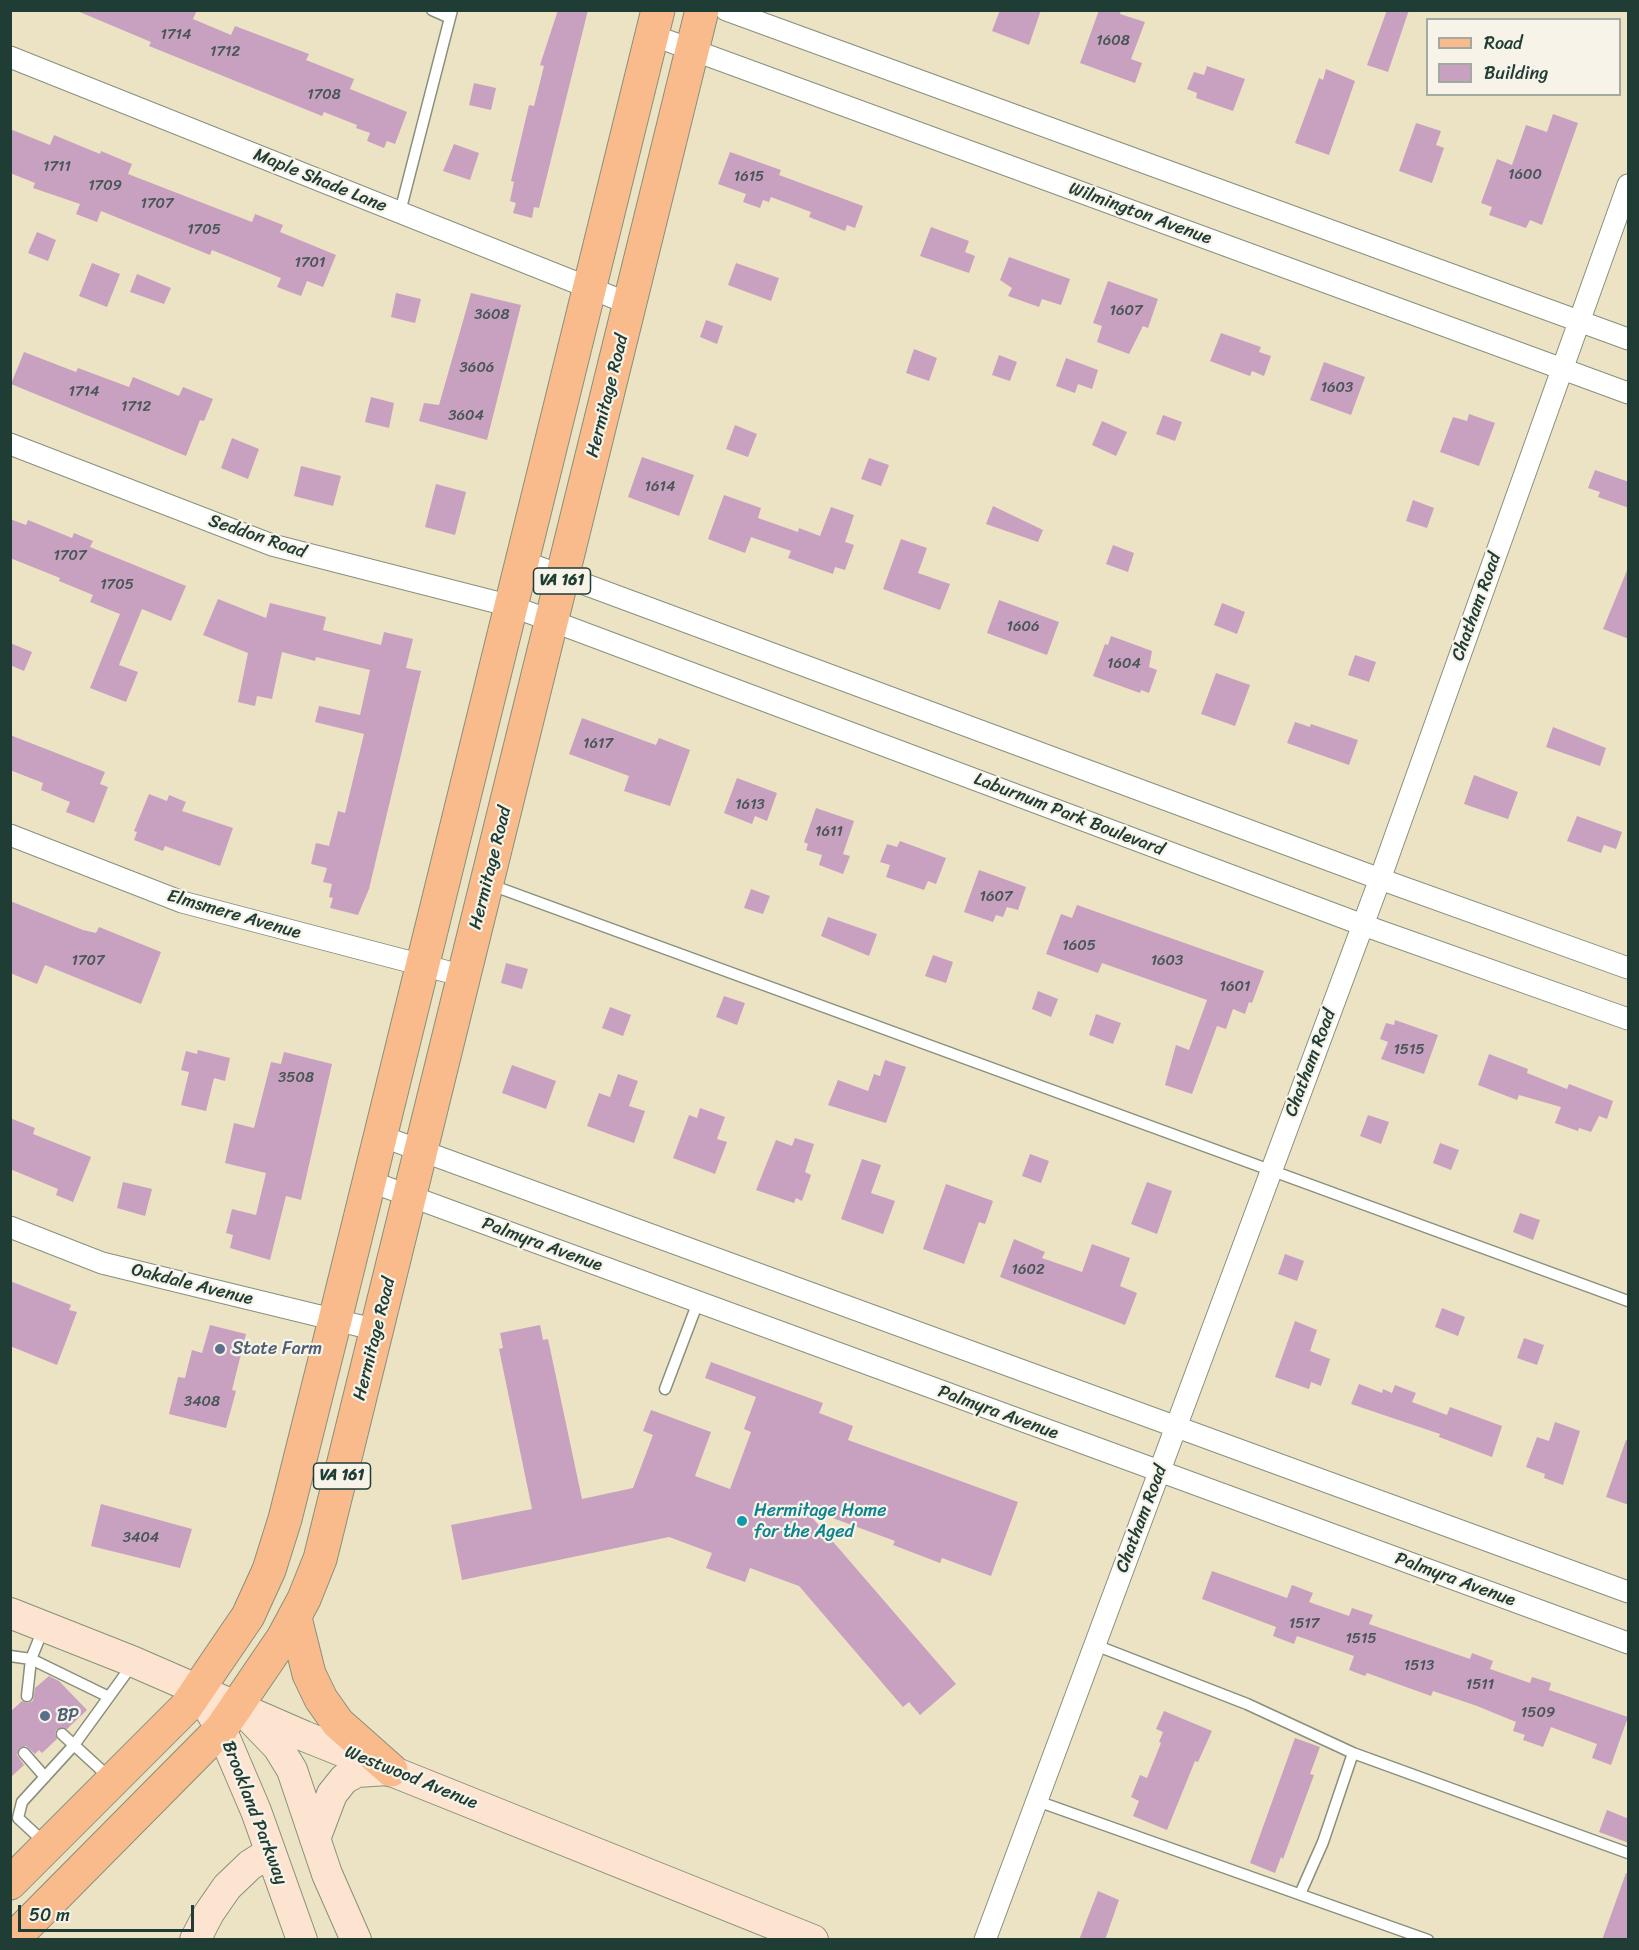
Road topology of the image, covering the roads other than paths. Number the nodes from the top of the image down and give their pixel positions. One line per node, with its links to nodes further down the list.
1 (432, 10): 4 (lane)
2 (702, 10): 6 (main road, Hermitage Road / VA 161)
3 (726, 10): 12 (street)
4 (451, 14): 9 (lane)
5 (655, 23): 6 (street, Wilmington Avenue); 10 (main road, VA 161)
6 (693, 50): 11 (main road, Hermitage Road / VA 161); 14 (street, Wilmington Avenue)
7 (10, 57): 9 (street, Maple Shade Lane)
8 (1629, 185): 12 (street, Chatham Road)
9 (400, 212): 10 (street, Maple Shade Lane)
10 (589, 288): 11 (street, Maple Shade Lane); 17 (main road, VA 161)
11 (630, 304): 18 (main road, Hermitage Road / VA 161)
12 (1579, 321): 13 (street); 14 (street, Chatham Road)
13 (1629, 339)
14 (1562, 369): 15 (street, Wilmington Avenue); 22 (street, Chatham Road)
15 (1629, 393)
16 (10, 444): 19 (street, Seddon Road)
17 (522, 561): 18 (street); 19 (main road, VA 161)
18 (563, 576): 20 (main road, Hermitage Road / VA 161); 22 (street)
19 (511, 606): 20 (street, Laburnum Park Boulevard); 25 (main road, VA 161)
20 (552, 621): 23 (main road, Hermitage Road / VA 161); 24 (street, Laburnum Park Boulevard)
21 (10, 835): 25 (street, Elmsmere Avenue)
22 (1380, 879): 24 (street, Chatham Road); 26 (street)
23 (488, 884): 27 (main road, Hermitage Road / VA 161); 31 (lane)
24 (1363, 925): 28 (street, Laburnum Park Boulevard); 31 (street, Chatham Road)
25 (423, 965): 27 (street, Elmsmere Avenue); 29 (main road, VA 161)
26 (1629, 968)
27 (464, 976): 30 (main road, Hermitage Road / VA 161)
28 (1629, 1019)
29 (381, 1136): 30 (street); 32 (main road, VA 161)
30 (421, 1151): 33 (main road, Hermitage Road / VA 161); 40 (street)
31 (1270, 1171): 35 (lane); 40 (street, Chatham Road)
32 (369, 1181): 33 (street, Palmyra Avenue); 37 (main road, VA 161)
33 (411, 1196): 36 (street, Palmyra Avenue); 38 (main road, Hermitage Road / VA 161)
34 (10, 1227): 37 (street, Oakdale Avenue)
35 (1629, 1301)
36 (698, 1302): 39 (lane); 41 (street, Palmyra Avenue)
37 (335, 1320): 38 (street, Oakdale Avenue); 51 (main road, VA 161)
38 (377, 1330): 44 (main road, Hermitage Road / VA 161)
39 (665, 1389)
40 (1176, 1428): 41 (street, Chatham Road); 42 (street)
41 (1159, 1473): 46 (street, Palmyra Avenue); 47 (street, Chatham Road)
42 (1629, 1592)
43 (10, 1613): 45 (main road)
44 (294, 1618): 54 (main road, Hermitage Road / VA 161); 59 (main road)
45 (44, 1626): 49 (lane); 50 (main road)
46 (1629, 1643)
47 (1095, 1645): 58 (lane); 62 (street, Chatham Road)
48 (10, 1656): 49 (lane)
49 (31, 1659): 52 (lane); 53 (lane)
50 (134, 1662): 51 (main road); 53 (lane)
51 (198, 1690): 54 (main road, Brookland Parkway); 61 (main road, VA 161)
52 (27, 1696)
53 (109, 1697): 56 (lane)
54 (229, 1718): 59 (main road, Westwood Avenue); 63 (main road, Brookland Parkway); 65 (main road, Brookland Parkway); 69 (main road, VA 161)
55 (62, 1734): 56 (lane)
56 (74, 1745): 60 (lane); 61 (lane)
57 (24, 1753): 60 (lane)
58 (1353, 1753): 66 (lane); 68 (lane)
59 (391, 1770): 63 (main road); 73 (main road, Westwood Avenue)
60 (45, 1777): 64 (lane)
61 (112, 1780): 64 (main road, VA 161)
62 (1037, 1801): 68 (lane); 74 (street, Chatham Road)
63 (315, 1839): 72 (main road, Brookland Parkway)
64 (48, 1846): 67 (main road, VA 161)
65 (269, 1853): 70 (main road); 71 (main road, Brookland Parkway)
66 (1629, 1853)
67 (10, 1883)
68 (1300, 1894): 75 (lane)
69 (12, 1940)
70 (195, 1940)
71 (303, 1940)
72 (356, 1940)
73 (813, 1940)
74 (985, 1940)
75 (1428, 1940)

